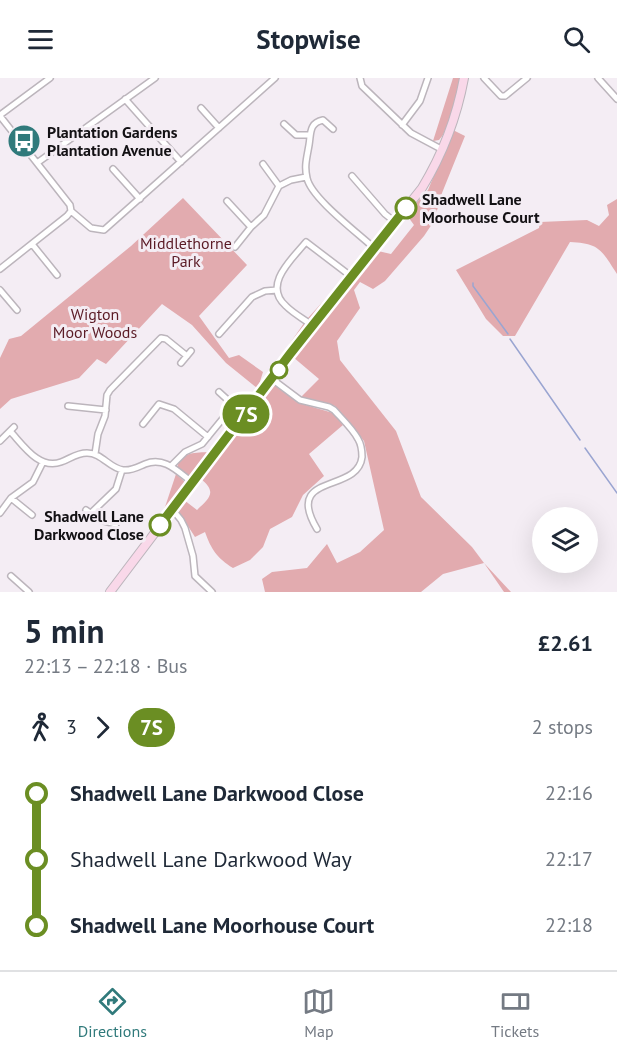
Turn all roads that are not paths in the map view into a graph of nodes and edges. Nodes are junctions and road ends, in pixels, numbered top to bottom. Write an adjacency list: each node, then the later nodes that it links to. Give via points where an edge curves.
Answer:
1 (50, 78): 14 (street)
2 (154, 78): 10 (street)
3 (275, 78): 18 (street)
4 (360, 78): 17 (street, via 363,86)
5 (428, 78): 17 (street, via 420,101)
6 (464, 78): 21 (street, via 459,107)
7 (484, 78): 8 (street, via 501,96)
8 (527, 78)
9 (599, 78): 11 (street)
10 (125, 99): 22 (street); 23 (street)
11 (617, 99)
12 (201, 108): 18 (street)
13 (322, 113): 15 (street)
14 (0, 115): 23 (street)
15 (323, 120): 19 (street); 20 (street, via 313,126)
16 (284, 124): 20 (street, via 296,135)
17 (402, 125): 21 (street)
18 (219, 128): 22 (street)
19 (333, 129)
20 (309, 135): 27 (street)
21 (441, 149): 32 (street, via 422,188)
22 (181, 162): 29 (street)
23 (37, 163): 31 (street)
24 (263, 164): 28 (street)
25 (113, 169): 29 (street)
26 (352, 176): 32 (street)
27 (306, 177): 28 (street); 36 (street, via 323,202)
28 (279, 186): 33 (street, via 264,215)
29 (140, 199): 31 (street, via 104,230 91,228)
30 (227, 201): 33 (street)
31 (71, 211): 34 (street)
32 (395, 222): 36 (street)
33 (251, 227): 35 (street)
34 (32, 244): 37 (street); 38 (street)
35 (235, 247)
36 (374, 248): 39 (street)
37 (0, 269)
38 (57, 276)
39 (352, 277): 41 (street, via 306,242 282,271); 43 (street)
40 (0, 290): 42 (street)
41 (277, 290): 43 (street, via 285,306); 44 (street, via 252,297)
42 (17, 310)
43 (313, 326): 46 (street)
44 (219, 334)
45 (181, 363): 49 (street, via 189,354 161,338 110,390)
46 (272, 379): 57 (street); 63 (street, via 300,400 334,410 360,441 362,457 356,471 318,488 309,499 309,516)
47 (219, 392): 51 (street, via 230,408)
48 (68, 406): 49 (street)
49 (106, 410): 53 (street)
50 (143, 424): 51 (street, via 159,404 174,409)
51 (208, 437): 55 (street)
52 (0, 441): 54 (street, via 12,429)
53 (95, 454): 54 (street, via 78,454 59,463); 56 (street)
54 (43, 462): 58 (street, via 33,482)
55 (171, 466): 56 (street, via 155,461); 57 (street)
56 (122, 470): 62 (street, via 116,489 88,511 100,520)
57 (193, 483): 59 (street)
58 (11, 498): 60 (street); 61 (street)
59 (172, 509): 66 (street); 67 (street, via 185,528 195,576)
60 (0, 513)
61 (33, 516)
62 (116, 524)
63 (317, 529)
64 (11, 576): 65 (street)
65 (29, 592)
66 (110, 592)
67 (212, 592)

